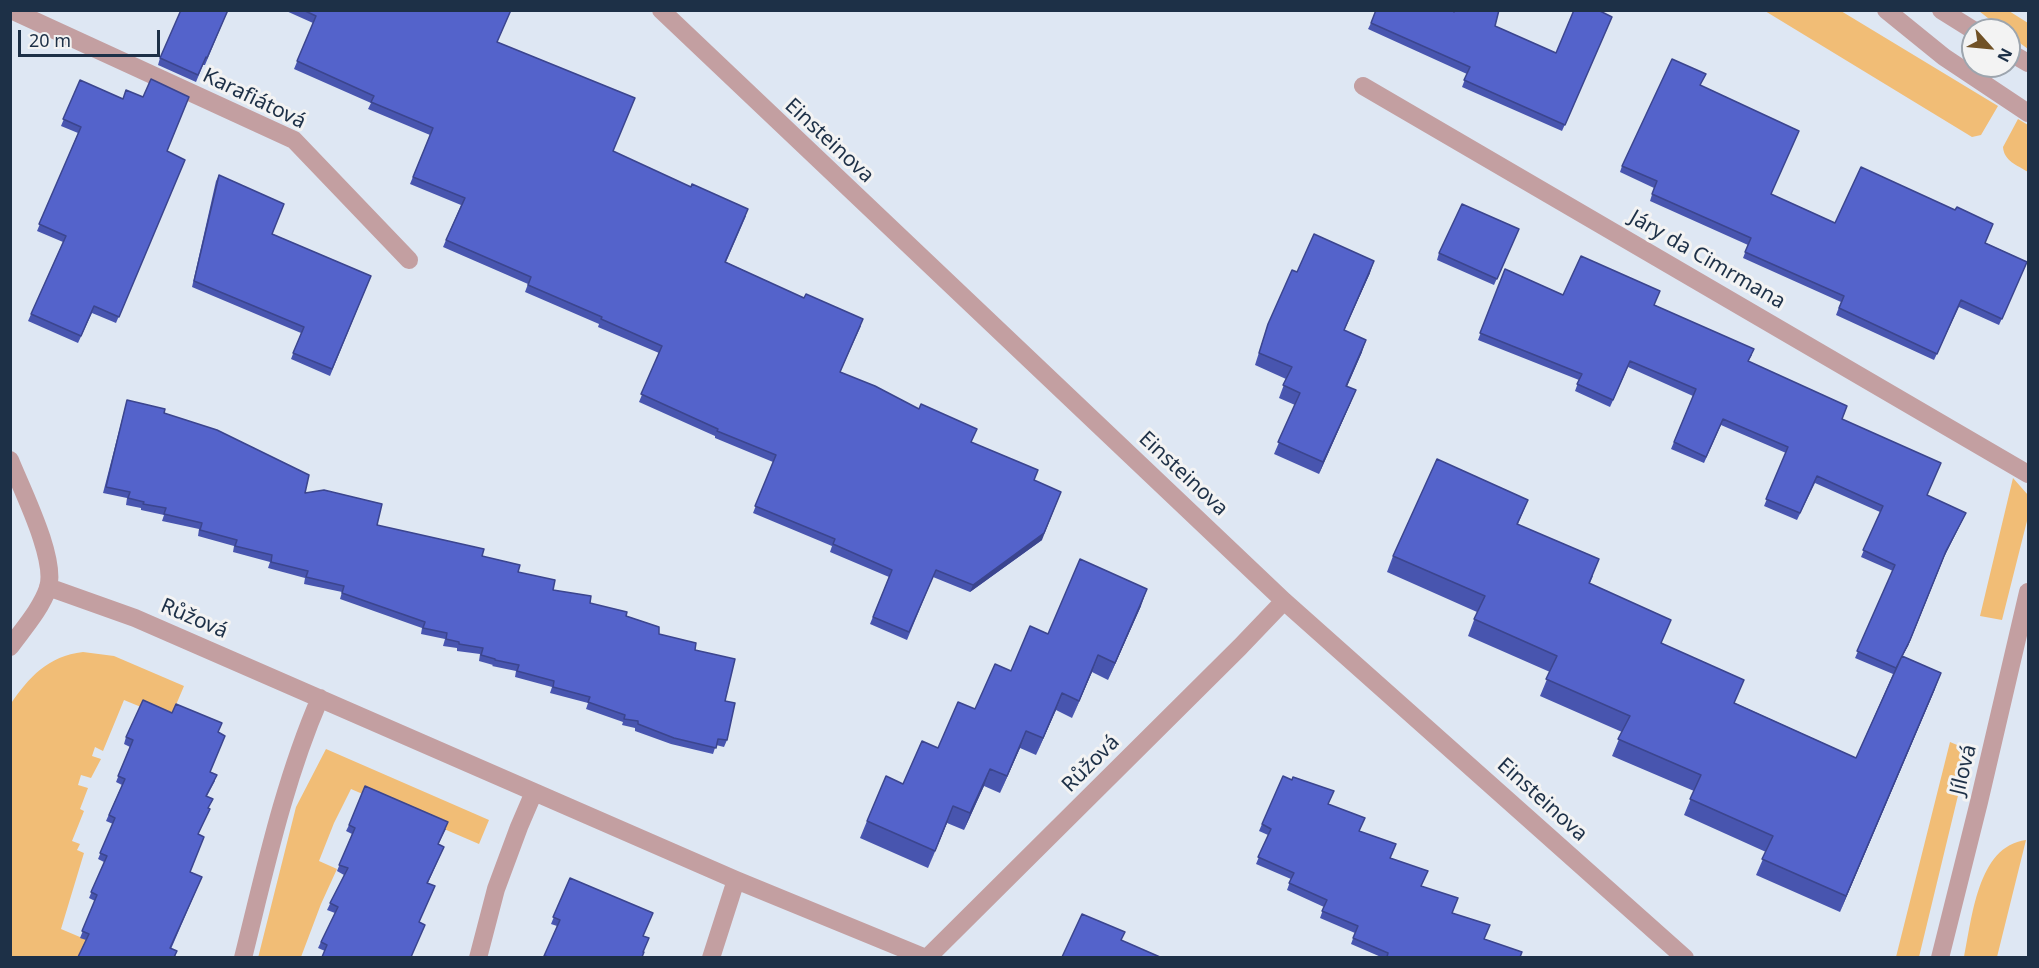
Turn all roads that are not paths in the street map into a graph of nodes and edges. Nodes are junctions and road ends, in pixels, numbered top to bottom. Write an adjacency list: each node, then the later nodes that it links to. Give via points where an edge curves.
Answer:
1 (11, 10): 8 (street, Karafiátová, via 294,140)
2 (661, 10): 13 (street, Einsteinova)
3 (1886, 10): 7 (street, via 1944,57)
4 (1941, 10): 5 (street)
5 (1961, 22)
6 (1362, 86): 10 (street, Járy da Cimrmana)
7 (2028, 113)
8 (409, 260)
9 (10, 460): 11 (street, via 43,541 50,569)
10 (2028, 474)
11 (48, 587): 14 (street); 15 (street, Růžová, via 135,618)
12 (2028, 592): 23 (street, Jílová)
13 (1284, 601): 21 (street, Růžová); 22 (street, Einsteinova)
14 (10, 647)
15 (320, 698): 16 (street, Růžová); 18 (street, via 289,781)
16 (534, 792): 17 (street, Růžová); 19 (street, via 496,889)
17 (736, 880): 20 (street); 21 (street, Růžová)
18 (243, 957)
19 (478, 957)
20 (711, 957)
21 (927, 957)
22 (1685, 957)
23 (1940, 957)

